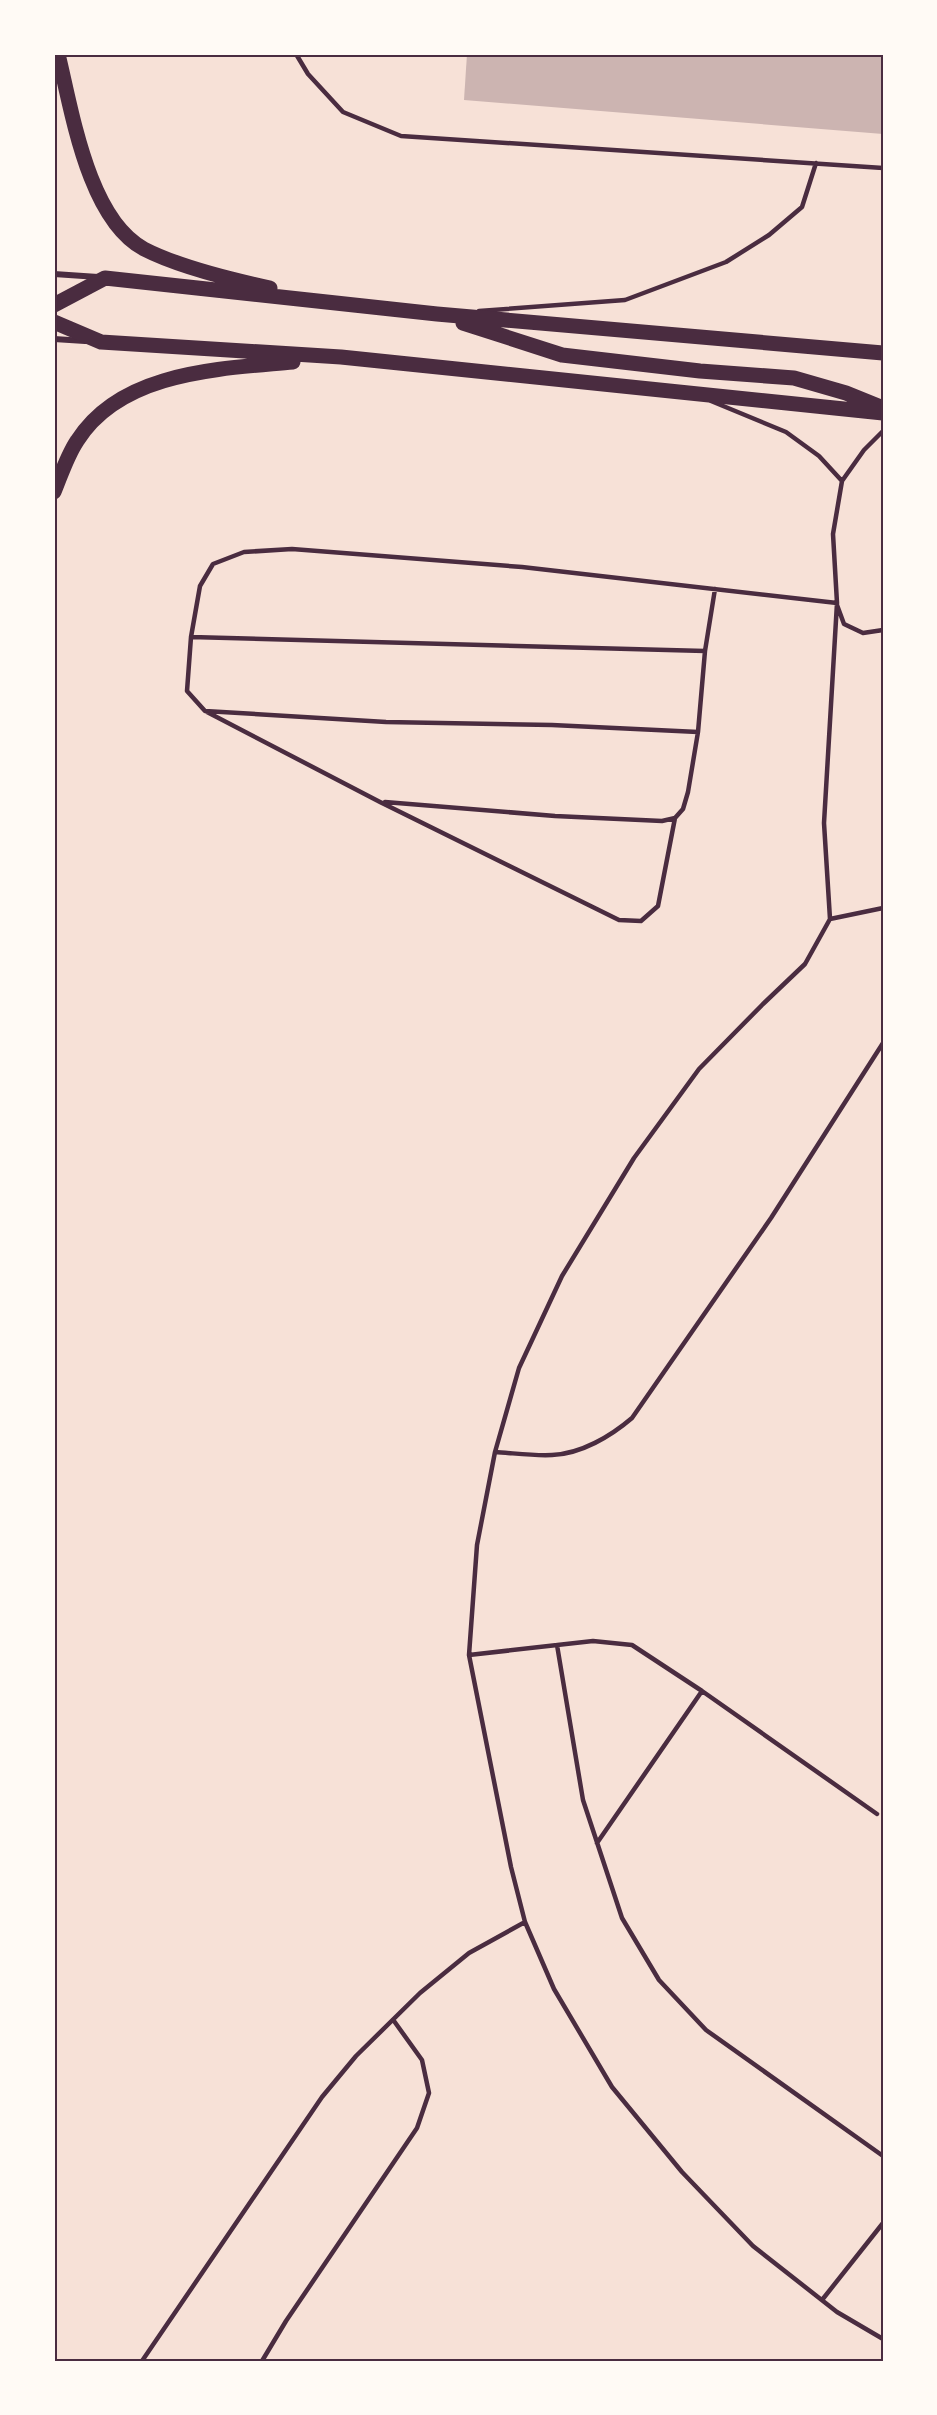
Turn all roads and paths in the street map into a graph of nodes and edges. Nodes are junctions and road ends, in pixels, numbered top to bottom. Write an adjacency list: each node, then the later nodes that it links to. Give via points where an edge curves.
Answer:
1 (58, 54): 8 (main road, via 94,187 118,227 143,248 178,262 236,280)
2 (296, 54): 3 (lane, via 308,74 343,112 401,136)
3 (816, 163): 4 (lane); 9 (lane, via 802,207 769,235 726,262 625,300)
4 (883, 168)
5 (54, 274): 6 (street)
6 (105, 278): 7 (main road); 8 (main road)
7 (54, 305)
8 (350, 305): 9 (main road)
9 (437, 314): 13 (main road); 16 (main road, via 562,355 794,378)
10 (54, 322): 12 (main road)
11 (54, 339): 12 (street)
12 (101, 342): 14 (main road)
13 (883, 353)
14 (341, 357): 15 (main road); 20 (main road, via 180,376 144,387 99,416 77,441)
15 (687, 391): 17 (main road); 19 (lane, via 786,432 819,456)
16 (883, 408)
17 (883, 413)
18 (883, 431): 19 (lane)
19 (842, 481): 22 (lane, via 834,534)
20 (54, 492)
21 (715, 589): 22 (lane); 24 (lane, via 522,567 292,549 244,552 213,564 200,586); 25 (lane)
22 (837, 603): 23 (lane, via 844,624 862,633); 31 (lane, via 824,823)
23 (883, 630)
24 (191, 637): 25 (lane); 26 (lane, via 188,691)
25 (705, 651): 27 (lane)
26 (205, 711): 27 (lane, via 386,722); 28 (lane)
27 (698, 732): 29 (lane, via 683,809)
28 (380, 802): 29 (lane, via 555,816 662,821); 29 (lane, via 619,920 641,921 658,906)
29 (675, 818)
30 (883, 908): 31 (lane)
31 (830, 920): 33 (lane, via 805,964 699,1070 634,1158 562,1276 519,1368)
32 (883, 1043): 33 (lane, via 771,1218 632,1418 614,1433 570,1451 553,1455)
33 (495, 1452): 35 (lane, via 477,1545)
34 (557, 1646): 35 (lane); 36 (lane, via 593,1641 632,1645); 38 (lane, via 583,1800)
35 (469, 1655): 39 (lane)
36 (702, 1691): 37 (lane); 38 (lane)
37 (877, 1814)
38 (597, 1843): 41 (lane, via 622,1918 659,1980 706,2030)
39 (525, 1922): 40 (lane, via 469,1953 420,1993); 43 (lane, via 554,1989 612,2088 682,2172 753,2246)
40 (394, 2021): 45 (lane, via 356,2056 322,2097); 46 (lane, via 422,2060 429,2093 417,2128)
41 (883, 2156)
42 (883, 2223): 43 (lane)
43 (822, 2300): 44 (lane)
44 (883, 2338)
45 (142, 2361)
46 (262, 2361)

